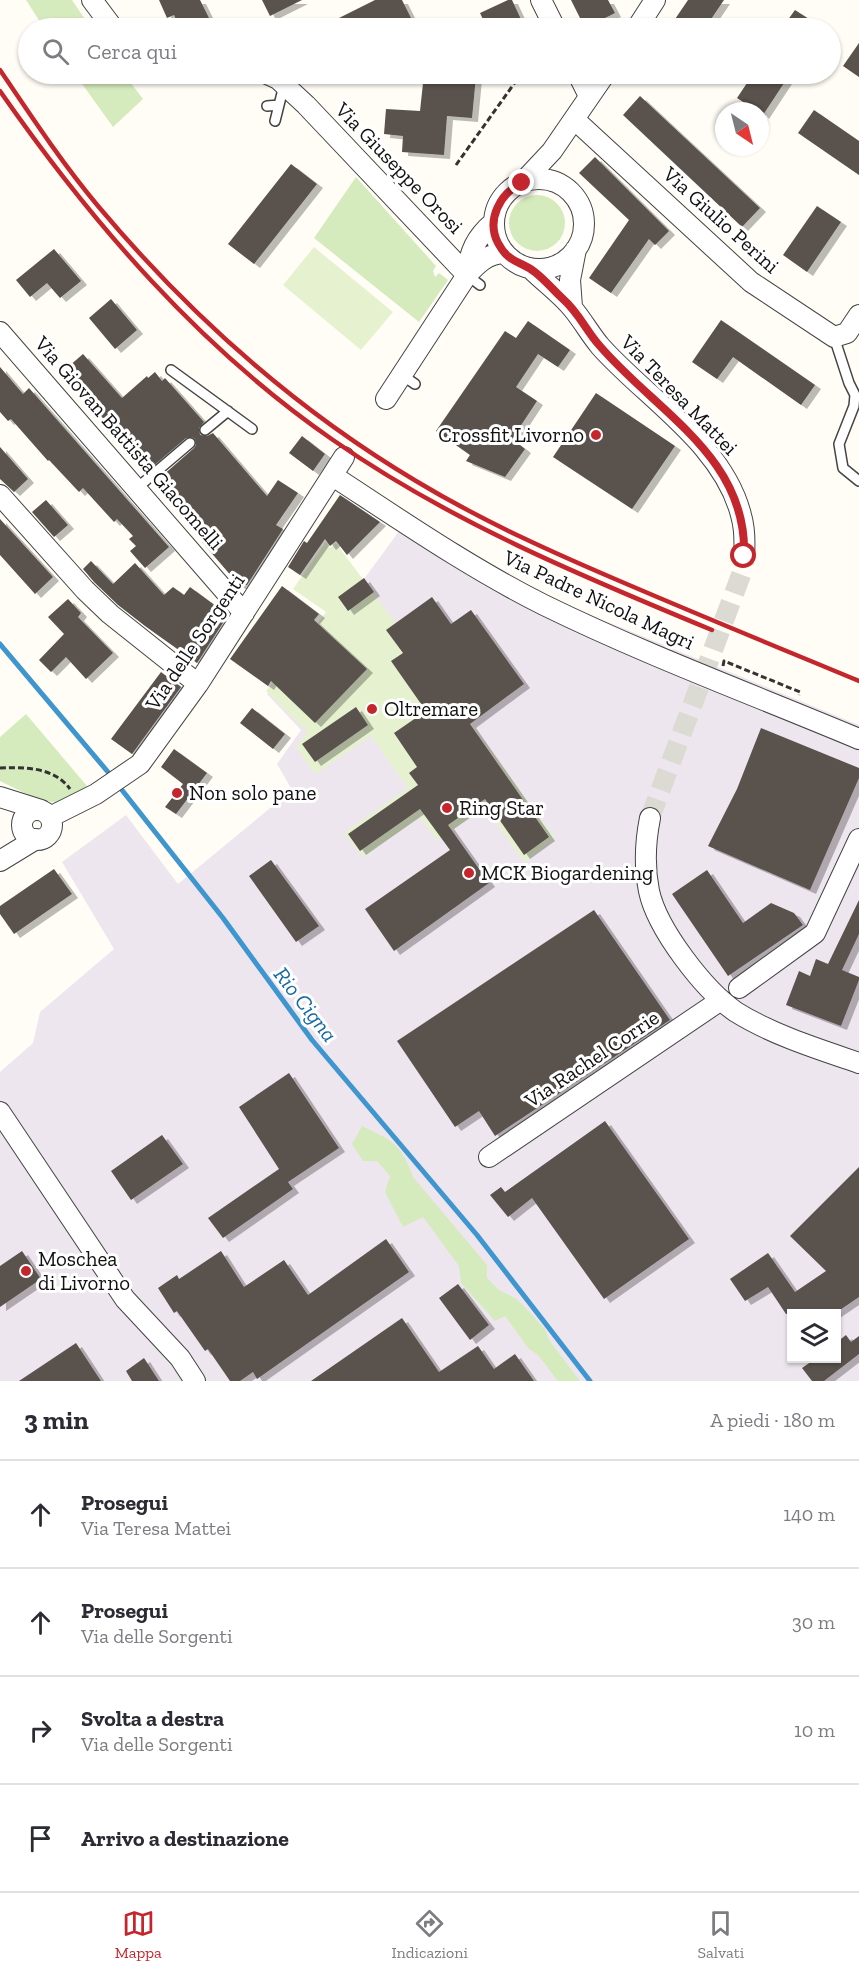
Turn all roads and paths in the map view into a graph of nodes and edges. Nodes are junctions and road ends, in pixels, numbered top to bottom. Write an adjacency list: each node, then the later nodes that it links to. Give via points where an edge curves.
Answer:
1 (92, 0): 4 (street)
2 (541, 0): 5 (street)
3 (655, 0): 6 (street)
4 (106, 18)
5 (550, 18)
6 (643, 18)
7 (514, 84): 17 (path)
8 (583, 84): 11 (street)
9 (598, 84): 11 (street)
10 (284, 85): 12 (lane); 24 (street, Via Giuseppe Orosi)
11 (589, 96): 14 (street)
12 (279, 105): 13 (lane); 15 (lane)
13 (267, 106)
14 (574, 119): 16 (street); 28 (street, Via Giulio Perini, via 751,282)
15 (275, 121)
16 (552, 151): 18 (street); 19 (street)
17 (456, 165)
18 (522, 183): 19 (street, via 540,180); 20 (street, via 501,198)
19 (563, 186): 21 (street, via 578,201 583,218)
20 (494, 222): 22 (street, via 496,239); 24 (street, via 483,231 469,257)
21 (576, 249): 23 (street, via 560,264); 25 (street, via 570,280)
22 (504, 253): 23 (street); 24 (street, via 479,262)
23 (530, 268): 25 (street, Via Teresa Mattei)
24 (473, 280): 30 (street, via 409,380)
25 (572, 307): 40 (street, Via Teresa Mattei, via 600,345 684,428 720,471 741,513)
26 (859, 315): 28 (street)
27 (0, 332): 38 (street, Via Giovan Battista Giacomelli, via 26,352)
28 (840, 335): 37 (lane, via 855,406 838,444 843,468)
29 (171, 370): 31 (lane)
30 (386, 399)
31 (228, 411): 32 (lane); 33 (lane)
32 (252, 429)
33 (206, 430)
34 (190, 443): 38 (lane)
35 (344, 457): 36 (street, Via delle Sorgenti)
36 (333, 476): 41 (street, Via delle Sorgenti); 45 (street, Via Padre Nicola Magri, via 466,561 542,604)
37 (859, 481)
38 (137, 488): 41 (street, Via Giovan Battista Giacomelli)
39 (0, 495): 43 (street, via 110,614)
40 (744, 556)
41 (244, 613): 43 (street, Via delle Sorgenti)
42 (724, 661): 44 (path)
43 (198, 684): 47 (street, Via delle Sorgenti, via 146,756 132,770)
44 (800, 692)
45 (859, 739)
46 (0, 768): 47 (path, via 30,767 48,773)
47 (88, 798): 49 (street, Via delle Sorgenti)
48 (5, 799): 49 (street); 51 (street)
49 (46, 814): 51 (street, Via delle Sorgenti, via 28,813)
50 (650, 818): 55 (street, via 646,866 652,902 688,963)
51 (28, 832): 53 (street)
52 (859, 839): 54 (street, via 815,933)
53 (6, 856)
54 (739, 988)
55 (721, 1000): 56 (street, via 758,1024); 58 (street, Via Rachel Corrie)
56 (859, 1063)
57 (0, 1112): 59 (street, via 125,1299)
58 (489, 1157)
59 (195, 1381)

